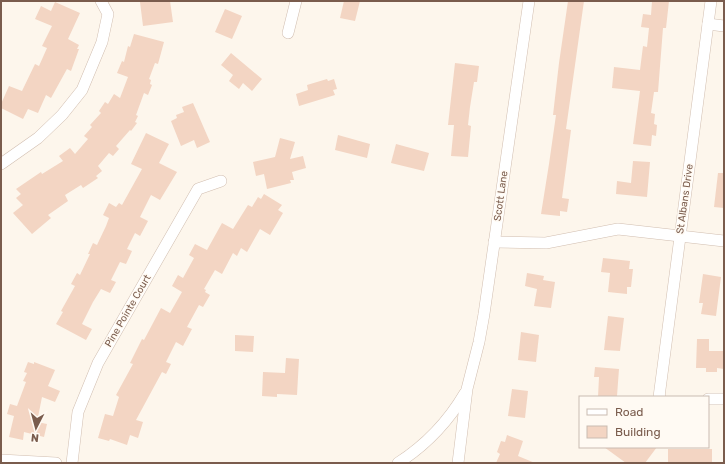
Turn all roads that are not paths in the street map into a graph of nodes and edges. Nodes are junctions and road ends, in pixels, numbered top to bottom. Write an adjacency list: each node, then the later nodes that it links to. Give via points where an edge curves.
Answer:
1 (101, 1): 8 (street, via 108,14 102,42 82,90 62,115 38,138)
2 (296, 1): 7 (street)
3 (529, 1): 12 (street, Scott Lane)
4 (711, 1): 5 (street, St Albans Drive)
5 (708, 24): 6 (street); 10 (street, St Albans Drive)
6 (724, 26)
7 (288, 33)
8 (1, 164)
9 (221, 181): 19 (street, Pine Pointe Court, via 198,189 98,363 78,412)
10 (680, 236): 11 (street); 12 (street, via 618,229 546,243); 14 (street, St Albans Drive)
11 (724, 241)
12 (494, 242): 13 (street, Scott Lane, via 479,342)
13 (467, 390): 20 (street, Scott Lane, via 438,430 417,450); 21 (street, Scott Lane)
14 (660, 396)
15 (709, 399): 16 (street)
16 (724, 399)
17 (1, 460): 18 (street)
18 (56, 463)
19 (72, 463)
20 (398, 463)
21 (458, 463)

